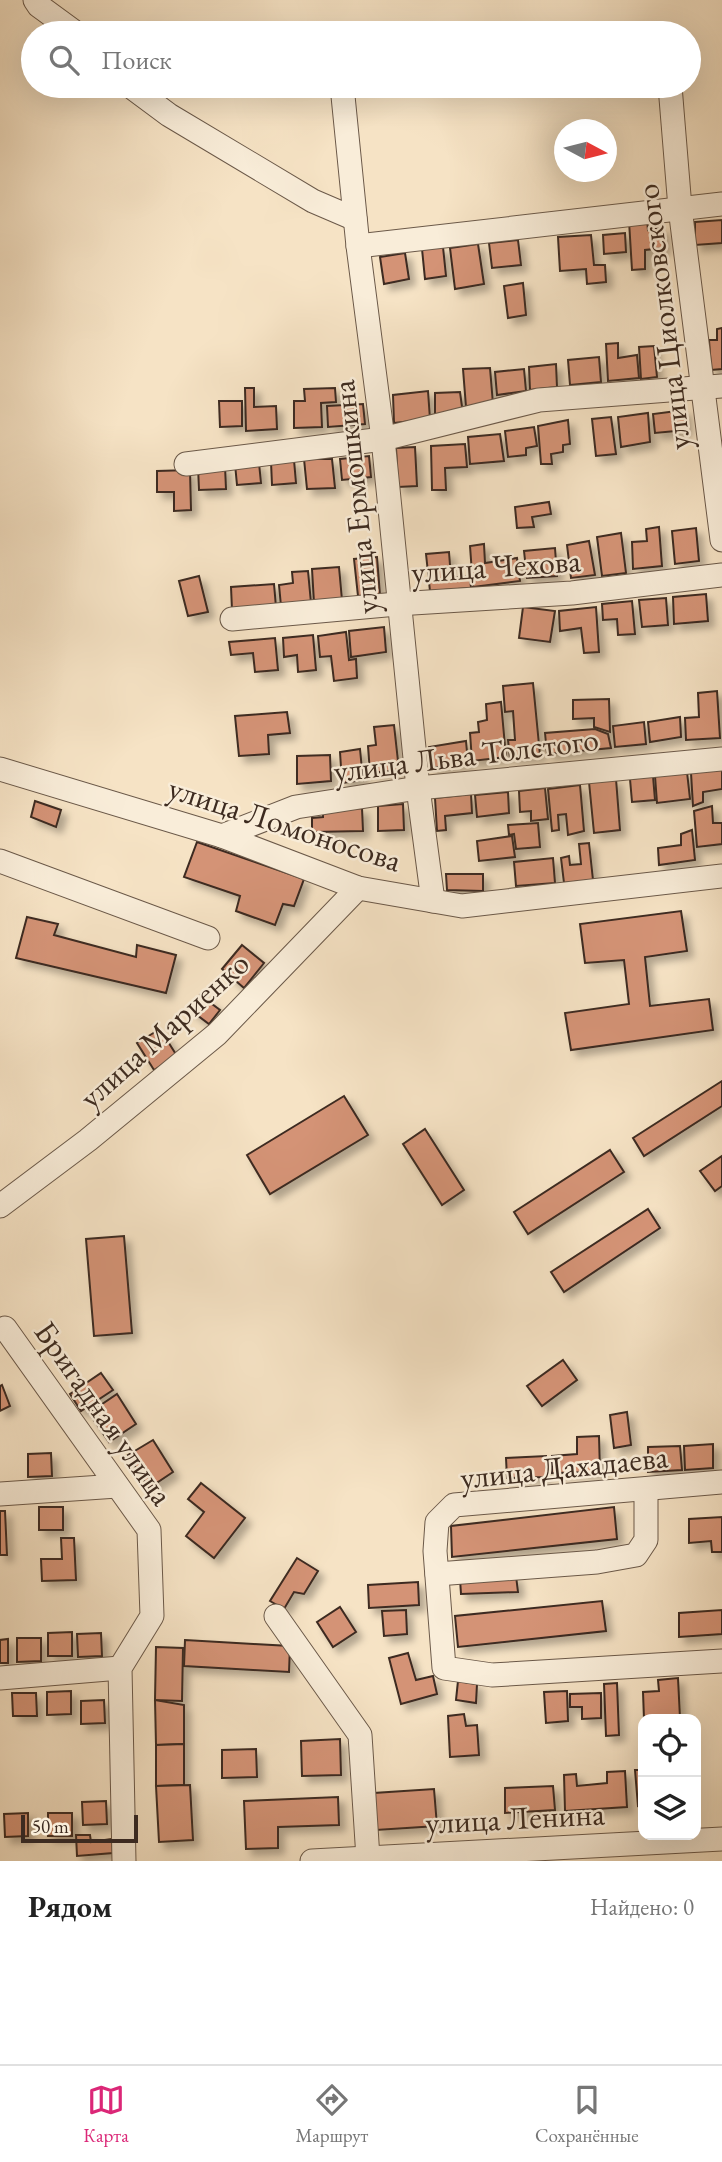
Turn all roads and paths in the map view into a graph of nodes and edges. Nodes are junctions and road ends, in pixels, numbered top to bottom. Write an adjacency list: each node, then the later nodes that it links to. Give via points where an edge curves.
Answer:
1 (34, 0): 2 (street)
2 (60, 21)
3 (146, 98): 8 (street, via 313,201)
4 (343, 98): 8 (street, улица Ермошкина)
5 (671, 98): 7 (street, улица Циолковского)
6 (722, 204): 7 (street)
7 (680, 208): 9 (street); 10 (street, улица Циолковского)
8 (355, 219): 9 (street, улица Ермошкина)
9 (358, 246): 11 (street, улица Ермошкина)
10 (713, 387): 11 (street, via 540,400); 13 (street, улица Циолковского)
11 (383, 439): 12 (street); 15 (street, улица Ермошкина)
12 (186, 464)
13 (722, 540)
14 (722, 575): 15 (street, улица Чехова, via 572,593)
15 (397, 604): 16 (street, улица Чехова); 19 (street, улица Ермошкина)
16 (232, 619)
17 (722, 759): 19 (street, улица Льва Толстого)
18 (0, 769): 20 (street, улица Ломоносова)
19 (418, 788): 20 (street, улица Льва Толстого, via 296,807); 24 (street, улица Ермошкина)
20 (222, 836): 23 (street, улица Ломоносова)
21 (0, 861): 25 (street)
22 (722, 876): 24 (street, улица Ломоносова, via 463,906)
23 (358, 888): 24 (street, улица Ломоносова); 26 (street, улица Мариенко, via 217,1034)
24 (433, 901)
25 (208, 938)
26 (0, 1206)
27 (5, 1328): 29 (street, Бригадная улица)
28 (722, 1482): 30 (street, улица Дахадаева)
29 (117, 1486): 31 (street); 35 (street, Бригадная улица, via 149,1530 152,1616)
30 (646, 1489): 32 (street, улица Дахадаева, via 454,1505 437,1522); 32 (street, via 646,1540 636,1555)
31 (0, 1494)
32 (437, 1574): 34 (street, улица Дахадаева, via 444,1668 492,1675)
33 (276, 1616): 38 (street, via 360,1735)
34 (722, 1661)
35 (120, 1668): 36 (street); 39 (street)
36 (0, 1678)
37 (722, 1839): 38 (street, улица Ленина)
38 (368, 1858): 40 (street, улица Ленина)
39 (124, 1861)
40 (312, 1861)

